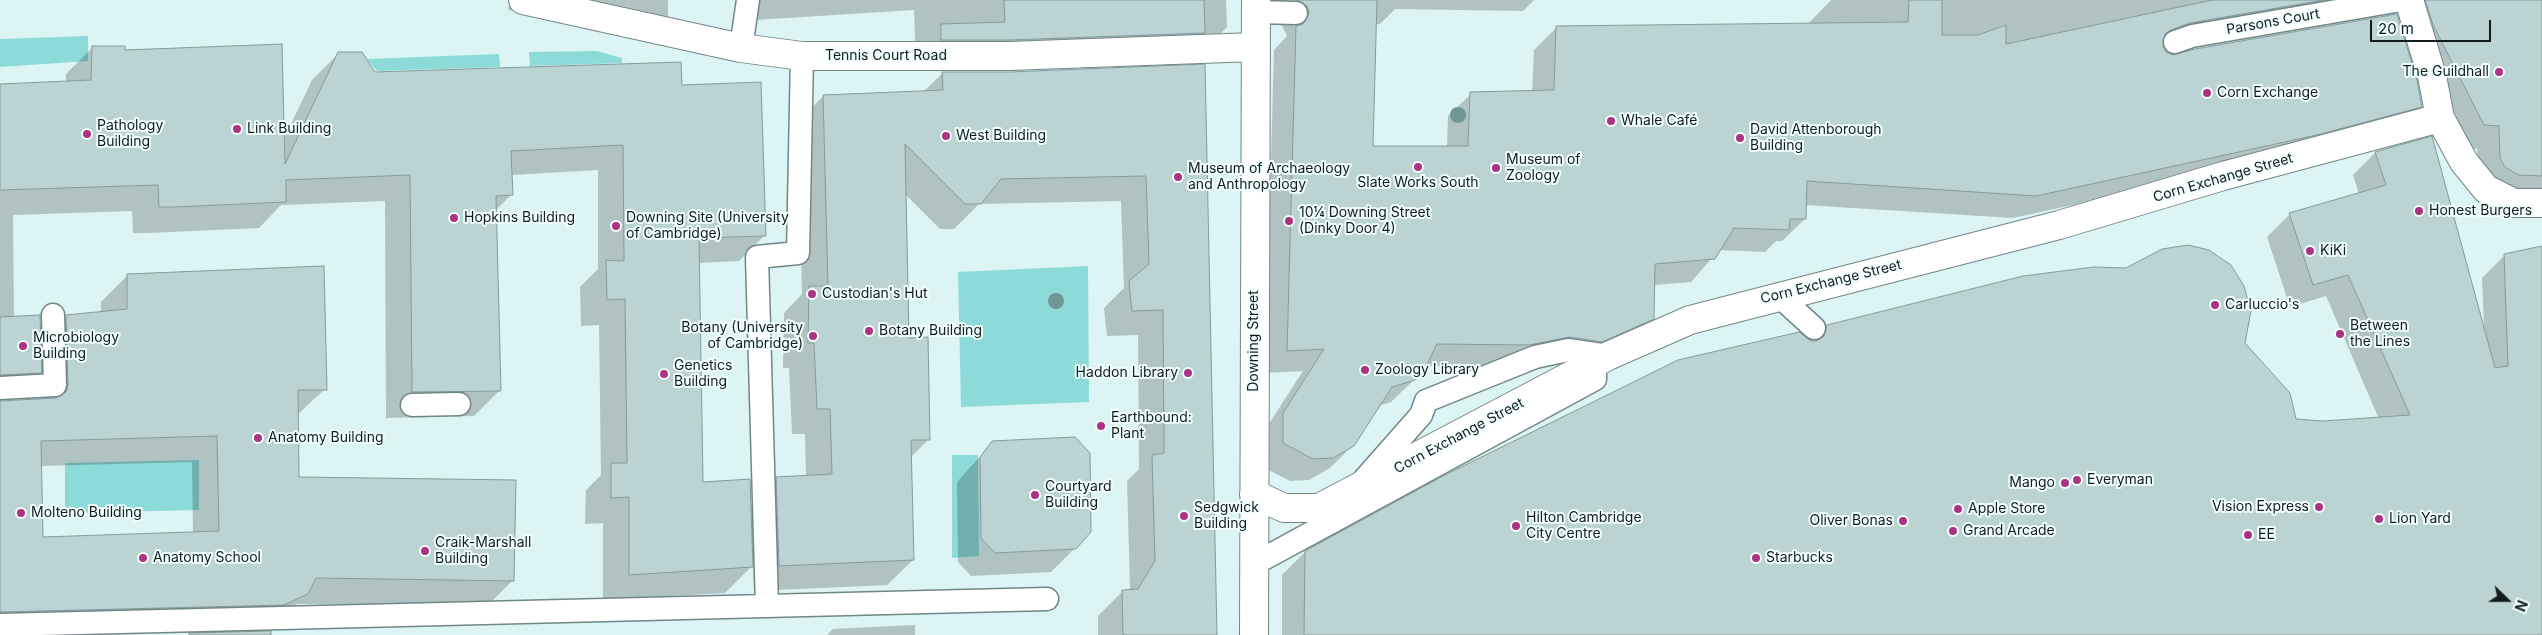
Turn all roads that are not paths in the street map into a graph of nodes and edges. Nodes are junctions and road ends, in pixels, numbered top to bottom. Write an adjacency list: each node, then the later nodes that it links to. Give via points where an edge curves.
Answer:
1 (523, 0): 7 (street, Tennis Court Road)
2 (748, 0): 7 (lane)
3 (2401, 0): 8 (lane, Parsons Court, via 2192,36)
4 (2409, 0): 11 (street, via 2432,76)
5 (1256, 6): 6 (lane); 9 (street, Downing Street)
6 (1296, 13)
7 (743, 40): 10 (street, Tennis Court Road)
8 (2175, 42)
9 (1254, 47): 10 (street, Tennis Court Road, via 1009,56); 21 (street, Downing Street)
10 (802, 56): 24 (lane, via 798,253 757,257)
11 (2440, 118): 12 (street, via 2464,162 2486,188 2514,203); 13 (street, Corn Exchange Street, via 2223,176 2059,225)
12 (2542, 203)
13 (1778, 295): 15 (lane); 16 (street, Corn Exchange Street, via 1690,320)
14 (54, 315): 17 (lane, via 55,385)
15 (1814, 328)
16 (1600, 366): 20 (street, Corn Exchange Street); 20 (lane, via 1568,350 1534,357 1426,401 1421,415); 22 (lane)
17 (0, 388)
18 (458, 404): 19 (lane)
19 (412, 405)
20 (1352, 493): 21 (street, Corn Exchange Street, via 1319,508 1284,508)
21 (1254, 494): 22 (street, Downing Street)
22 (1254, 564): 26 (street, Downing Street)
23 (1047, 599): 24 (lane)
24 (767, 606): 25 (lane)
25 (0, 625)
26 (1254, 635)

